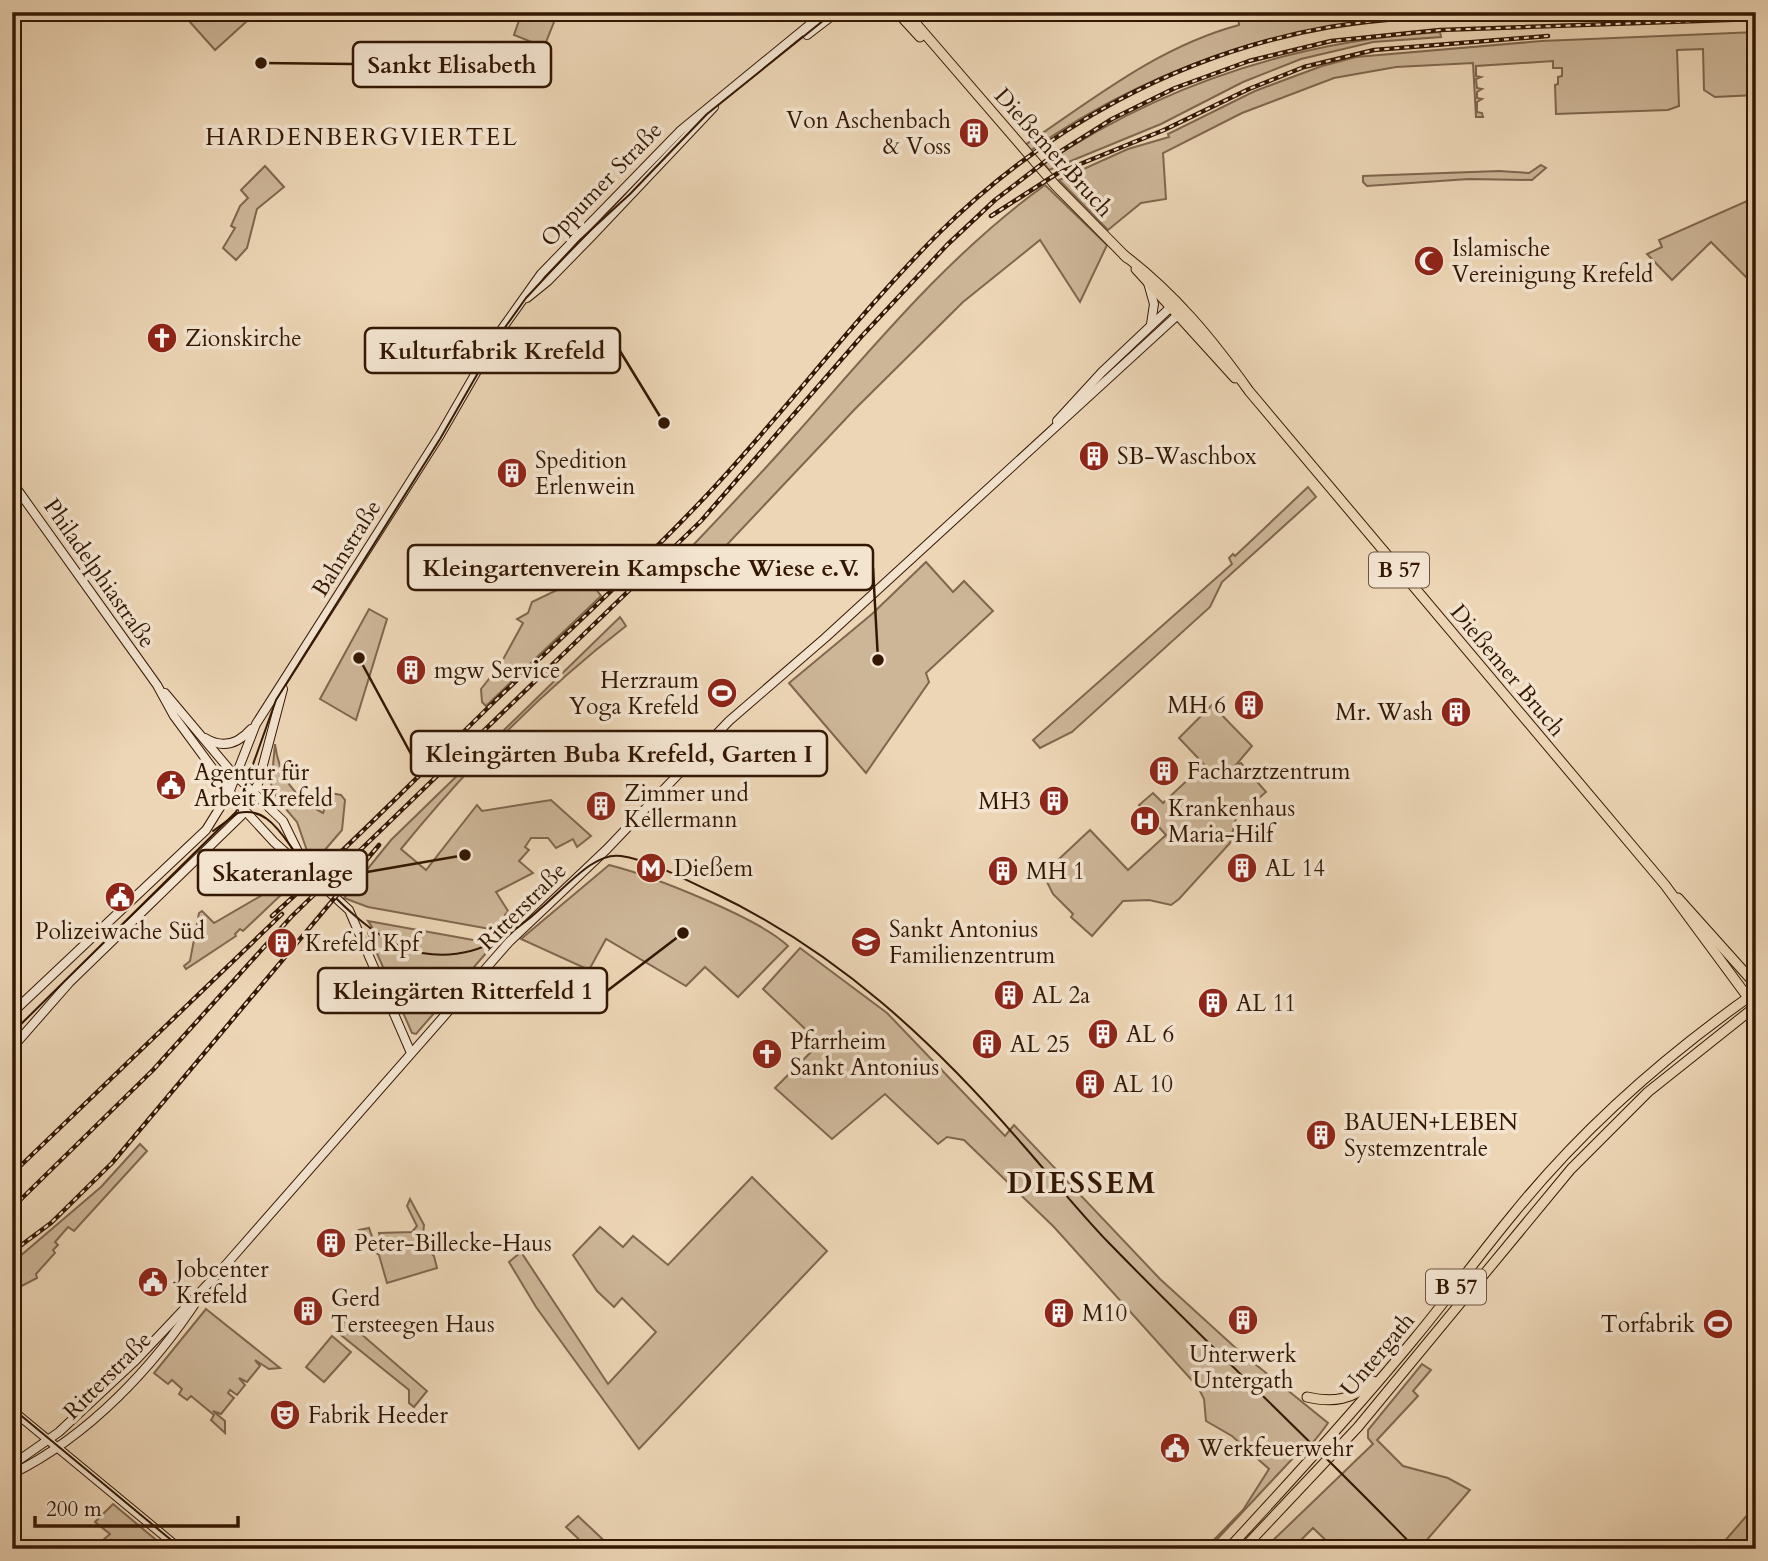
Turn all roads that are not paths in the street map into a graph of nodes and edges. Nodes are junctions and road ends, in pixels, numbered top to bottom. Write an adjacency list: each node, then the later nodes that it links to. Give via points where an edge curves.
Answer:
1 (825, 12): 5 (main road, Oppumer Straße)
2 (837, 12): 5 (main road, Oppumer Straße)
3 (897, 12): 6 (main road, Dießemer Bruch / B 57)
4 (906, 12): 6 (main road, Dießemer Bruch)
5 (786, 47): 11 (main road, Oppumer Straße, via 718,102 548,281 521,302)
6 (957, 73): 7 (main road, Dießemer Bruch / B 57)
7 (1124, 255): 8 (main road, Dießemer Bruch / B 57); 9 (main road, Dießemer Bruch)
8 (1148, 283): 9 (main road, Dießemer Bruch / B 57); 10 (main road, via 1154,304)
9 (1178, 308): 10 (main road); 12 (main road); 23 (main road, Dießemer Bruch / B 57, via 1213,357 1249,391)
10 (1150, 327): 12 (main road)
11 (440, 435): 14 (main road, Bahnstraße)
12 (1043, 436): 31 (main road, Ritterstraße, via 729,721 602,855 510,941)
13 (12, 482): 15 (main road, Philadelphiastraße)
14 (285, 682): 16 (main road, Bahnstraße); 20 (main road, Bahnstraße)
15 (157, 685): 17 (main road, Philadelphiastraße); 19 (main road, Philadelphiastraße)
16 (256, 724): 17 (main road, via 232,744 212,743); 18 (main road, Bahnstraße)
17 (201, 735): 18 (main road, Philadelphiastraße)
18 (236, 776): 19 (main road, Bahnstraße); 20 (main road, Philadelphiastraße)
19 (229, 793): 21 (main road, Philadelphiastraße); 29 (main road, Bahnstraße, via 187,851)
20 (255, 794): 21 (main road, Bahnstraße); 22 (main road, Philadelphiastraße, via 285,825)
21 (245, 811): 22 (main road, Philadelphiastraße); 30 (main road, Bahnstraße, via 64,988)
22 (307, 869): 31 (main road, via 349,910)
23 (1665, 885): 24 (main road, Dießemer Bruch / B 57); 27 (main road, Dießemer Bruch / B 57)
24 (1737, 961): 25 (main road); 26 (main road, Dießemer Bruch / B 57)
25 (1756, 968)
26 (1756, 985)
27 (1752, 994): 28 (main road, Dießemer Bruch / B 57); 32 (main road, Untergath / B 57, via 1627,1092)
28 (1756, 1006): 33 (main road, Untergath / B 57, via 1647,1092)
29 (12, 1013)
30 (12, 1048)
31 (411, 1054): 34 (main road, Ritterstraße)
32 (1574, 1146): 33 (main road); 35 (main road, Untergath / B 57)
33 (1571, 1169): 44 (main road, Untergath / B 57, via 1366,1418)
34 (210, 1282): 38 (main road, Ritterstraße, via 136,1360); 39 (main road, Ritterstraße, via 163,1348)
35 (1416, 1337): 36 (main road, via 1360,1392 1332,1401); 43 (main road, Untergath / B 57)
36 (1307, 1397)
37 (12, 1410): 38 (main road)
38 (49, 1440): 39 (main road); 40 (main road, Ritterstraße)
39 (58, 1448): 41 (main road, Ritterstraße); 42 (main road)
40 (12, 1465)
41 (12, 1474)
42 (180, 1549)
43 (1228, 1549)
44 (1243, 1549)

